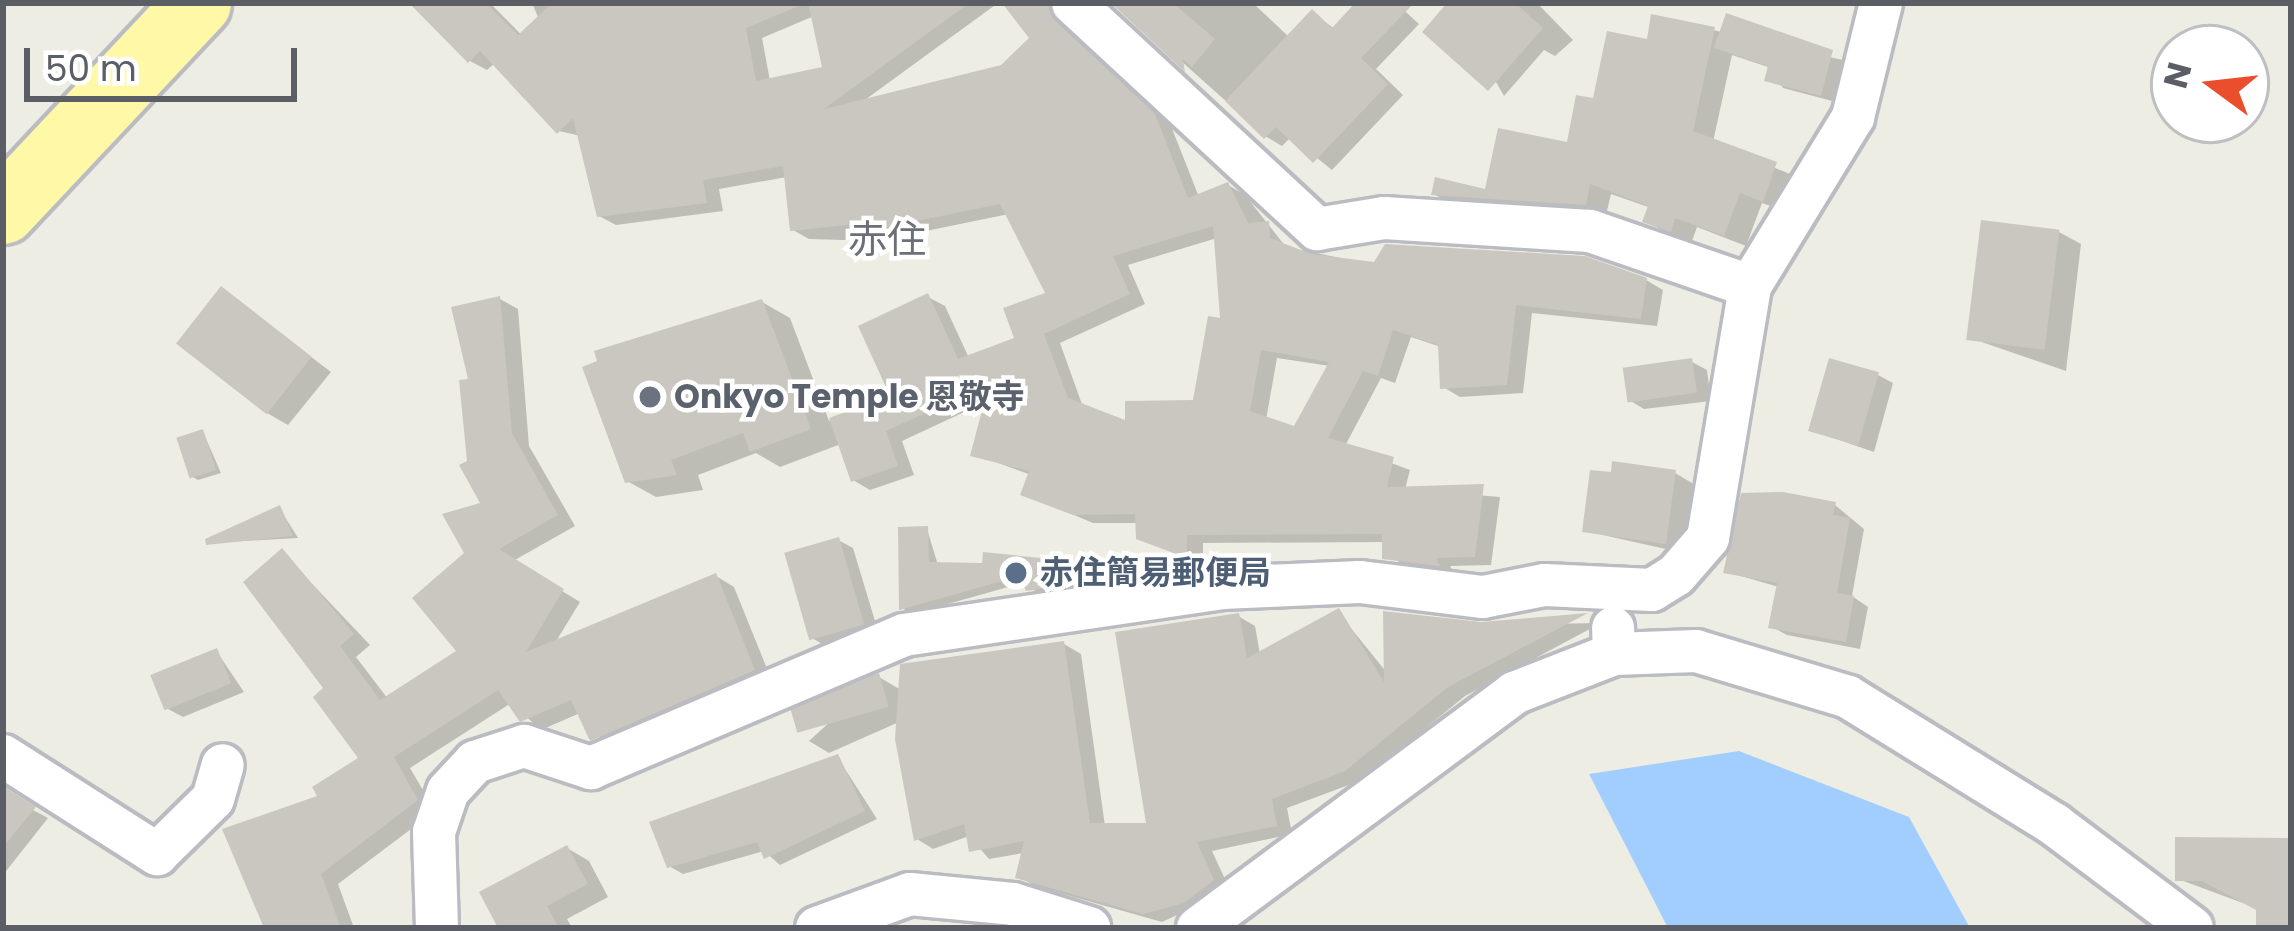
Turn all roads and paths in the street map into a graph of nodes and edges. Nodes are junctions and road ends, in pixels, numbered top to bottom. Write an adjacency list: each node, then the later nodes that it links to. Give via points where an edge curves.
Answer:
1 (198, 3): 4 (main road)
2 (1073, 3): 5 (street, via 1317,229 1384,218 1590,231)
3 (1880, 3): 5 (street, via 1852,117)
4 (3, 211)
5 (1750, 286): 6 (street, via 1708,538 1652,590)
6 (1610, 594): 7 (street); 10 (street, via 1222,588 904,635 591,768 524,746 476,762 448,790 434,832)
7 (1614, 654): 13 (street, via 1514,693); 14 (street, via 1696,651 1848,698 2055,825)
8 (3, 756): 9 (street, via 157,854 213,799)
9 (223, 765)
10 (437, 928)
11 (817, 928): 12 (street, via 910,894 1013,904)
12 (1089, 928)
13 (1198, 928)
14 (2192, 928)

